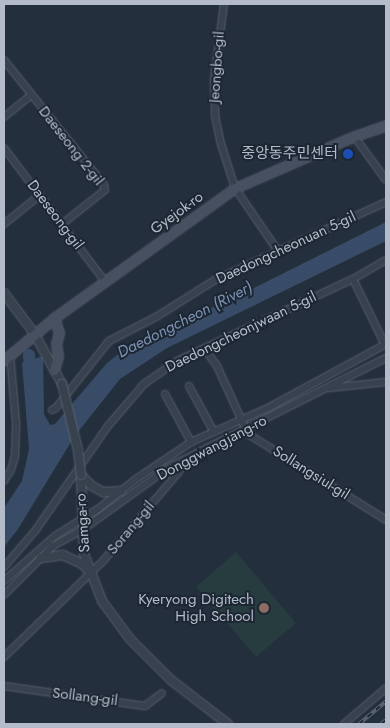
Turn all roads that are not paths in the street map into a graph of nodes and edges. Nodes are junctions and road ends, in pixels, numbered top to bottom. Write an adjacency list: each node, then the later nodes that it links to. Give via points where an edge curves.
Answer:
1 (224, 4): 9 (street, Jeongbo-gil, via 214,68 215,116)
2 (4, 60): 3 (street, Daeseong 2-gil)
3 (32, 95): 4 (street); 13 (street, Daeseong 2-gil, via 105,187)
4 (4, 117)
5 (386, 125): 6 (main road, Gyejok-ro)
6 (354, 136): 8 (street); 9 (main road, Gyejok-ro)
7 (4, 148): 10 (street, Daeseong-gil)
8 (386, 180)
9 (235, 188): 14 (street, Jeongbo-gil); 17 (main road, Gyejok-ro)
10 (40, 195): 12 (street); 13 (street, Daeseong-gil)
11 (386, 202): 14 (street, Daedongcheonuan 5-gil)
12 (4, 224)
13 (62, 224): 17 (street, Daeseong-gil)
14 (278, 250): 30 (street, Daedongcheonuan 5-gil, via 215,280 148,322 109,341)
15 (386, 260): 16 (street, Daedongcheonjwaan 5-gil)
16 (353, 279): 21 (street); 22 (street, Daedongcheonjwaan 5-gil)
17 (106, 283): 19 (main road, Gyejok-ro)
18 (4, 293): 20 (street, Samga-ro)
19 (54, 318): 20 (main road, Gyejok-ro); 25 (main road, via 59,333)
20 (34, 334): 23 (main road, Gyejok-ro); 25 (street, Samga-ro)
21 (385, 344): 31 (street, Donggwangjang-ro)
22 (204, 348): 31 (street, Sollangsiul-gil, via 217,366); 43 (street, Daedongcheonjwaan 5-gil, via 172,364 135,393)
23 (7, 358): 37 (street, via 16,422 15,456)
24 (386, 358): 28 (street, Donggwangjang-ro)
25 (54, 370): 36 (street, Samga-ro, bridge, via 62,384)
26 (386, 382): 28 (street)
27 (189, 386): 33 (street)
28 (326, 389): 32 (street, Donggwangjang-ro)
29 (164, 394): 34 (street)
30 (52, 410)
31 (241, 420): 32 (street, Sollangsiul-gil); 33 (street, Donggwangjang-ro)
32 (245, 429): 35 (street, Donggwangjang-ro); 40 (street, Sollangsiul-gil, via 248,434)
33 (214, 432): 34 (street, Donggwangjang-ro)
34 (191, 442): 38 (street, Donggwangjang-ro)
35 (187, 458): 41 (street, Donggwangjang-ro); 44 (street, Sorang-gil, via 178,473)
36 (81, 475): 38 (street, via 103,492); 39 (street, Samga-ro)
37 (4, 482)
38 (121, 491): 39 (street, Donggwangjang-ro)
39 (81, 520): 41 (street, Samga-ro); 45 (street, Donggwangjang-ro, via 55,536)
40 (386, 520)
41 (82, 530): 42 (street, Donggwangjang-ro, via 53,546); 44 (street, Samga-ro, via 84,554)
42 (41, 558): 44 (street, via 62,555 82,564); 46 (street, Donggwangjang-ro)
43 (4, 567)
44 (90, 572): 47 (street, Sorang-gil); 51 (street, Samga-ro, via 102,602 130,639 171,680)
45 (4, 582)
46 (4, 595)
47 (4, 657)
48 (4, 686): 50 (street, Sollang-gil, via 145,706)
49 (386, 688): 52 (street)
50 (162, 693)
51 (228, 724)
52 (344, 724)

